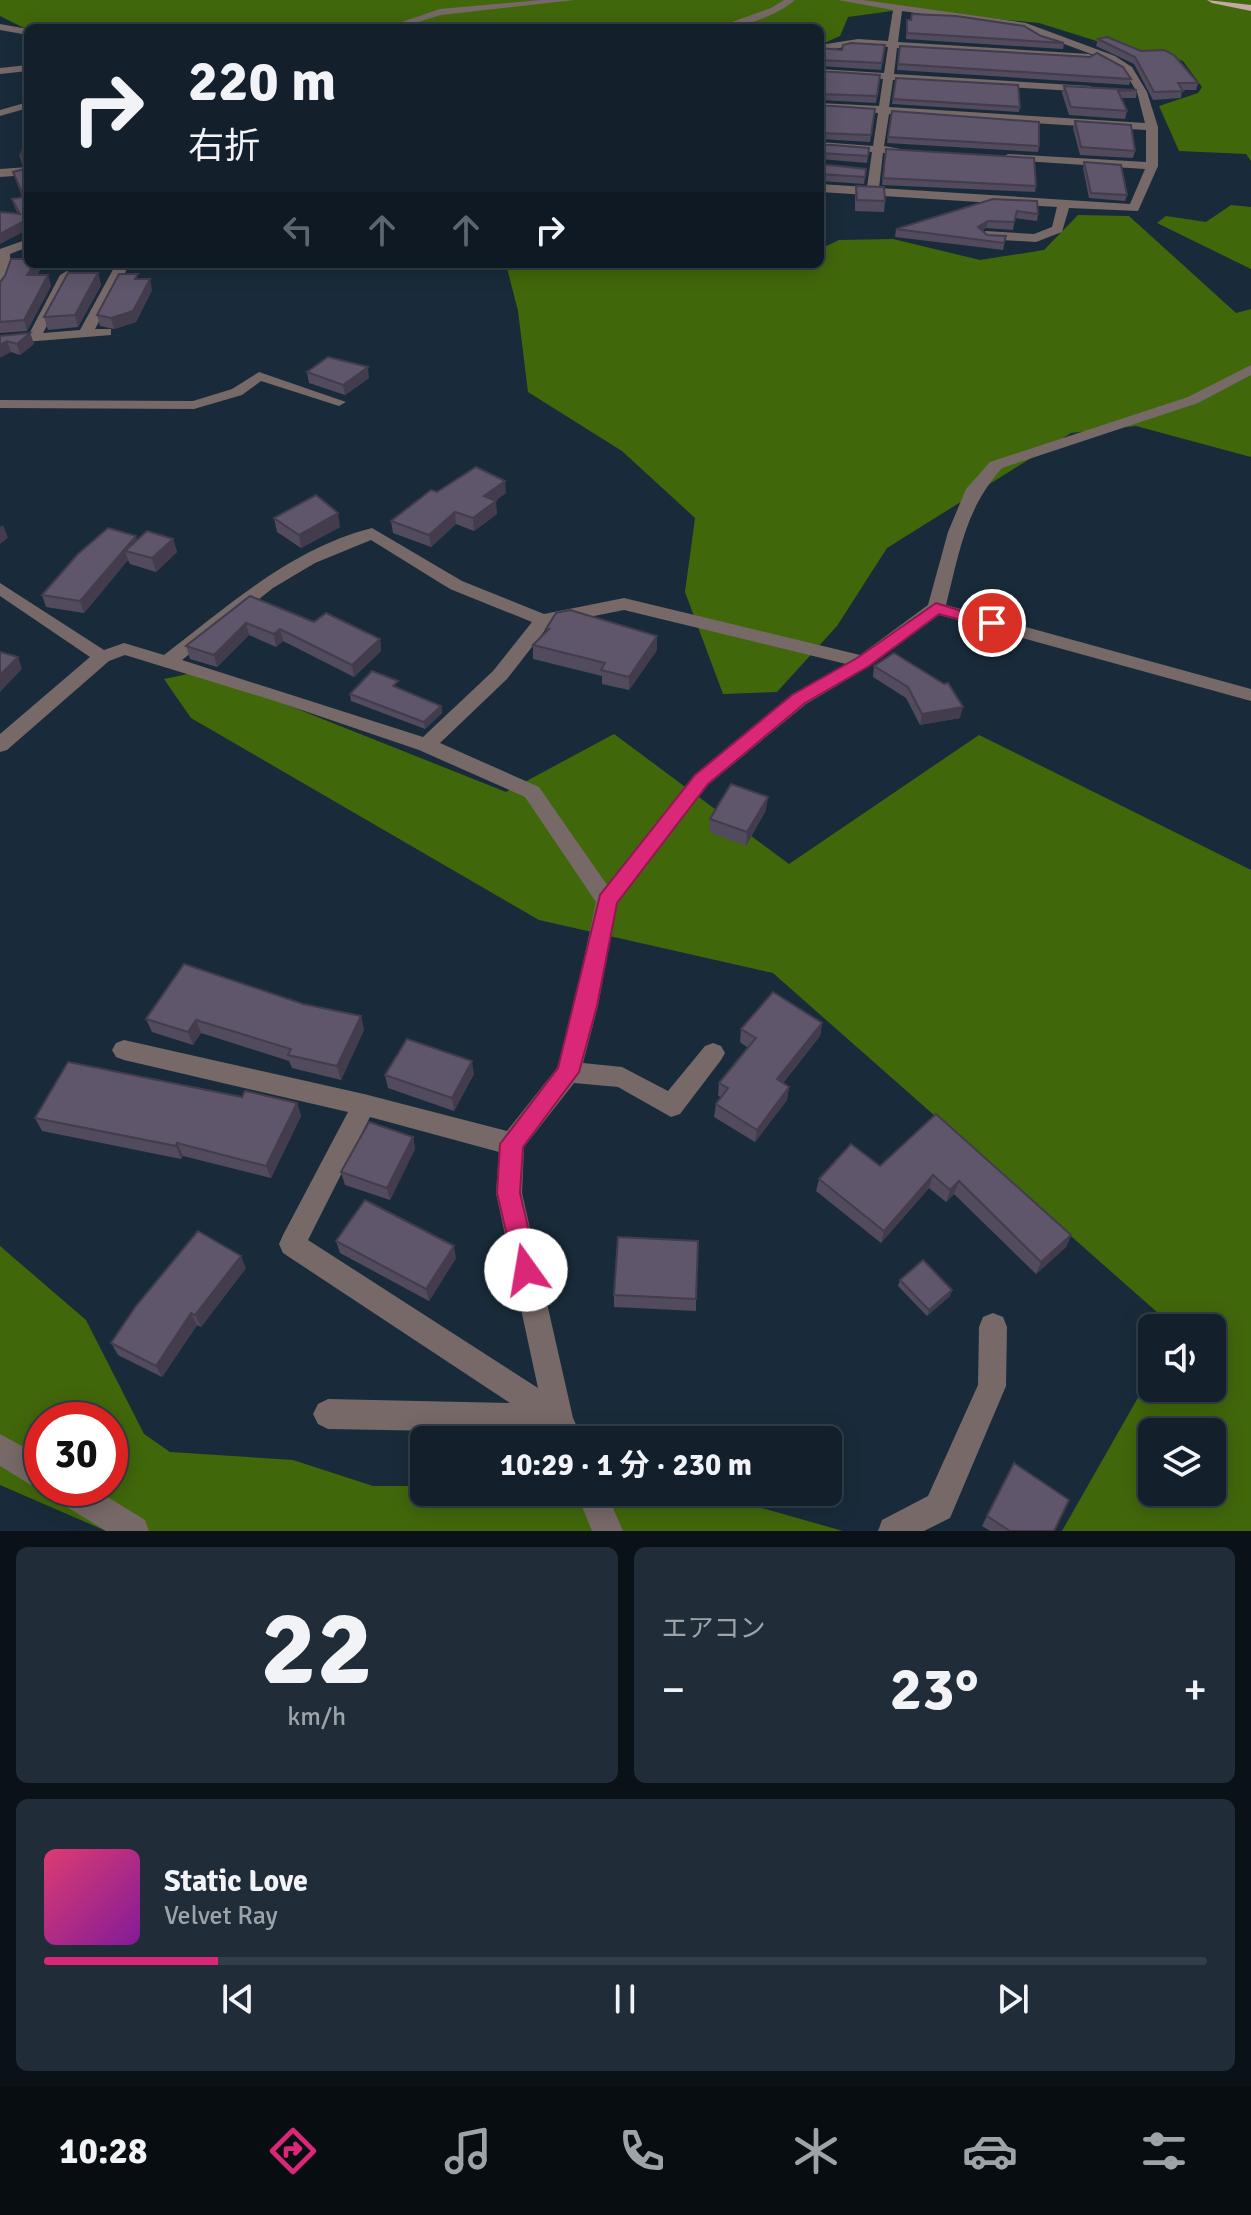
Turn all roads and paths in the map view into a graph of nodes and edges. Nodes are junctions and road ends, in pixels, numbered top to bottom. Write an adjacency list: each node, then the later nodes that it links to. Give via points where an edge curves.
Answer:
1 (570, 0): 7 (street, via 440,12)
2 (790, 0): 8 (street)
3 (843, 0): 5 (street)
4 (1212, 0): 6 (main road)
5 (898, 8): 11 (street); 13 (street, via 1026,26)
6 (1251, 8)
7 (402, 24)
8 (732, 24)
9 (0, 27): 10 (street)
10 (24, 31)
11 (893, 44): 12 (street); 13 (street); 17 (street)
12 (824, 47)
13 (1101, 57): 20 (street, via 1128,69)
14 (24, 68): 15 (street)
15 (0, 71)
16 (824, 72): 17 (street)
17 (891, 77): 18 (street); 23 (street)
18 (1111, 90)
19 (1127, 91): 20 (street)
20 (1142, 92): 25 (street)
21 (24, 106): 24 (street)
22 (824, 106): 23 (street)
23 (886, 111): 25 (street); 27 (street)
24 (0, 113)
25 (1152, 127): 30 (street)
26 (824, 145): 27 (street)
27 (881, 150): 28 (street); 32 (street)
28 (928, 153)
29 (991, 156): 30 (street, via 1055,165)
30 (1152, 166): 37 (street, via 1134,208)
31 (863, 169): 32 (street)
32 (877, 170): 36 (street)
33 (24, 171): 34 (street)
34 (0, 173)
35 (824, 188): 36 (street)
36 (872, 192): 37 (street)
37 (1064, 204): 38 (street, via 1058,229 1036,238)
38 (986, 235)
39 (24, 244): 40 (street)
40 (1, 250): 43 (street)
41 (120, 268): 44 (street)
42 (67, 275): 46 (street)
43 (0, 279)
44 (86, 332): 45 (street); 46 (street)
45 (106, 332)
46 (35, 335): 47 (street)
47 (0, 340)
48 (1251, 369): 52 (street, via 1193,400 996,465 974,489 956,532)
49 (339, 402): 50 (street, via 259,376 237,392 194,405)
50 (0, 404)
51 (0, 588): 54 (street)
52 (936, 608): 56 (street); 57 (street)
53 (543, 620): 55 (street, via 456,585 372,533 309,559 267,584); 56 (street, via 624,604); 59 (street, via 500,675)
54 (102, 657): 55 (street, via 124,649); 58 (street)
55 (167, 662): 59 (street)
56 (863, 662): 60 (street, via 799,699 701,780)
57 (1251, 695)
58 (0, 745)
59 (426, 745): 60 (street, via 532,792)
60 (607, 901): 63 (street)
61 (124, 1050): 64 (street)
62 (713, 1053): 63 (street, via 671,1106 622,1077)
63 (568, 1072): 65 (street)
64 (364, 1105): 65 (street); 69 (street, via 292,1244)
65 (512, 1144): 70 (street, via 509,1193)
66 (993, 1327): 77 (street, via 992,1386 939,1507)
67 (328, 1414): 68 (street)
68 (517, 1426)
69 (560, 1426)
70 (563, 1426)
71 (1, 1451): 72 (street)
72 (24, 1464)
73 (94, 1506): 75 (street)
74 (597, 1506): 76 (street)
75 (134, 1531)
76 (608, 1531)
77 (893, 1531)

